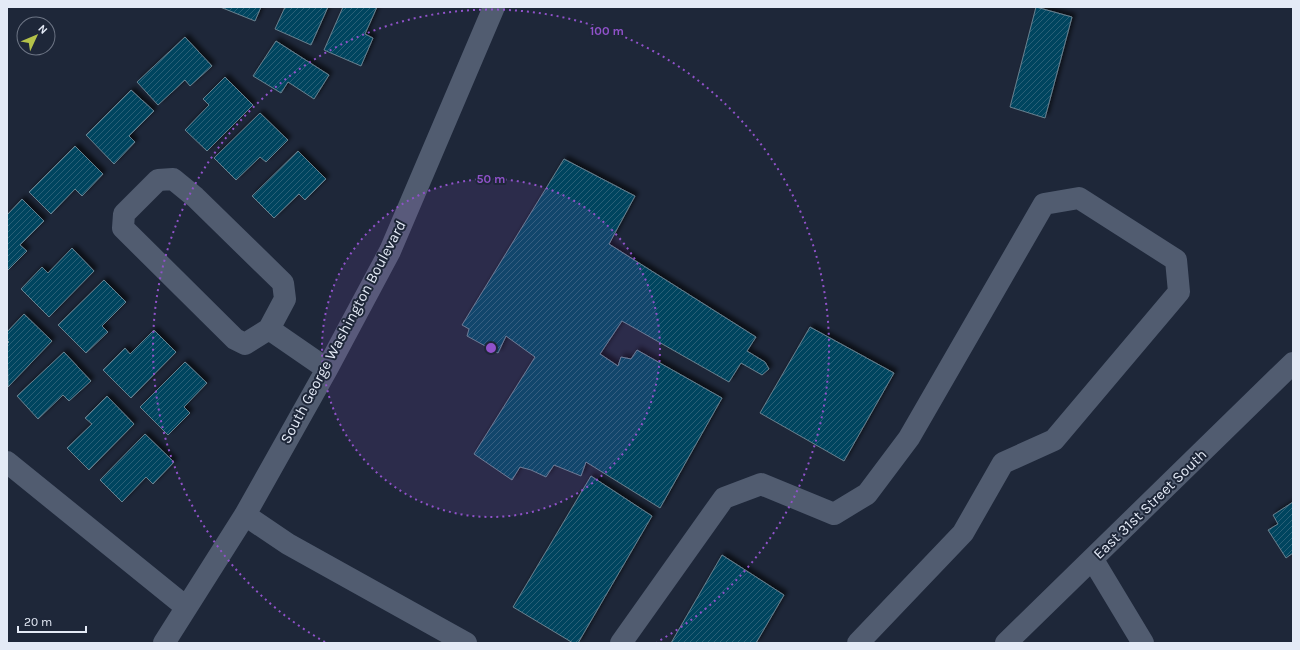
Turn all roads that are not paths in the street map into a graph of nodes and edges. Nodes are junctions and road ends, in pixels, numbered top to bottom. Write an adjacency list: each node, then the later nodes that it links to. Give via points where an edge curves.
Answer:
1 (494, 7): 4 (street, South George Washington Boulevard, via 390,251)
2 (269, 329): 2 (street, via 285,299 283,284 195,197 173,179 158,180 124,214 123,228 236,339 246,344); 4 (street)
3 (1293, 363): 7 (street, East 31st Street South)
4 (327, 369): 6 (street, South George Washington Boulevard)
5 (7, 462): 8 (street)
6 (245, 515): 8 (street, South George Washington Boulevard); 10 (street, via 288,544)
7 (1092, 560): 13 (street, East 31st Street South); 14 (street)
8 (186, 607): 9 (street, South George Washington Boulevard)
9 (164, 643)
10 (466, 643)
11 (620, 643): 12 (street, via 724,498 761,484 834,514 867,494 909,438 1044,204 1079,198 1176,260 1179,292 1054,440 1004,463 963,533)
12 (858, 643)
13 (1006, 643)
14 (1143, 643)

